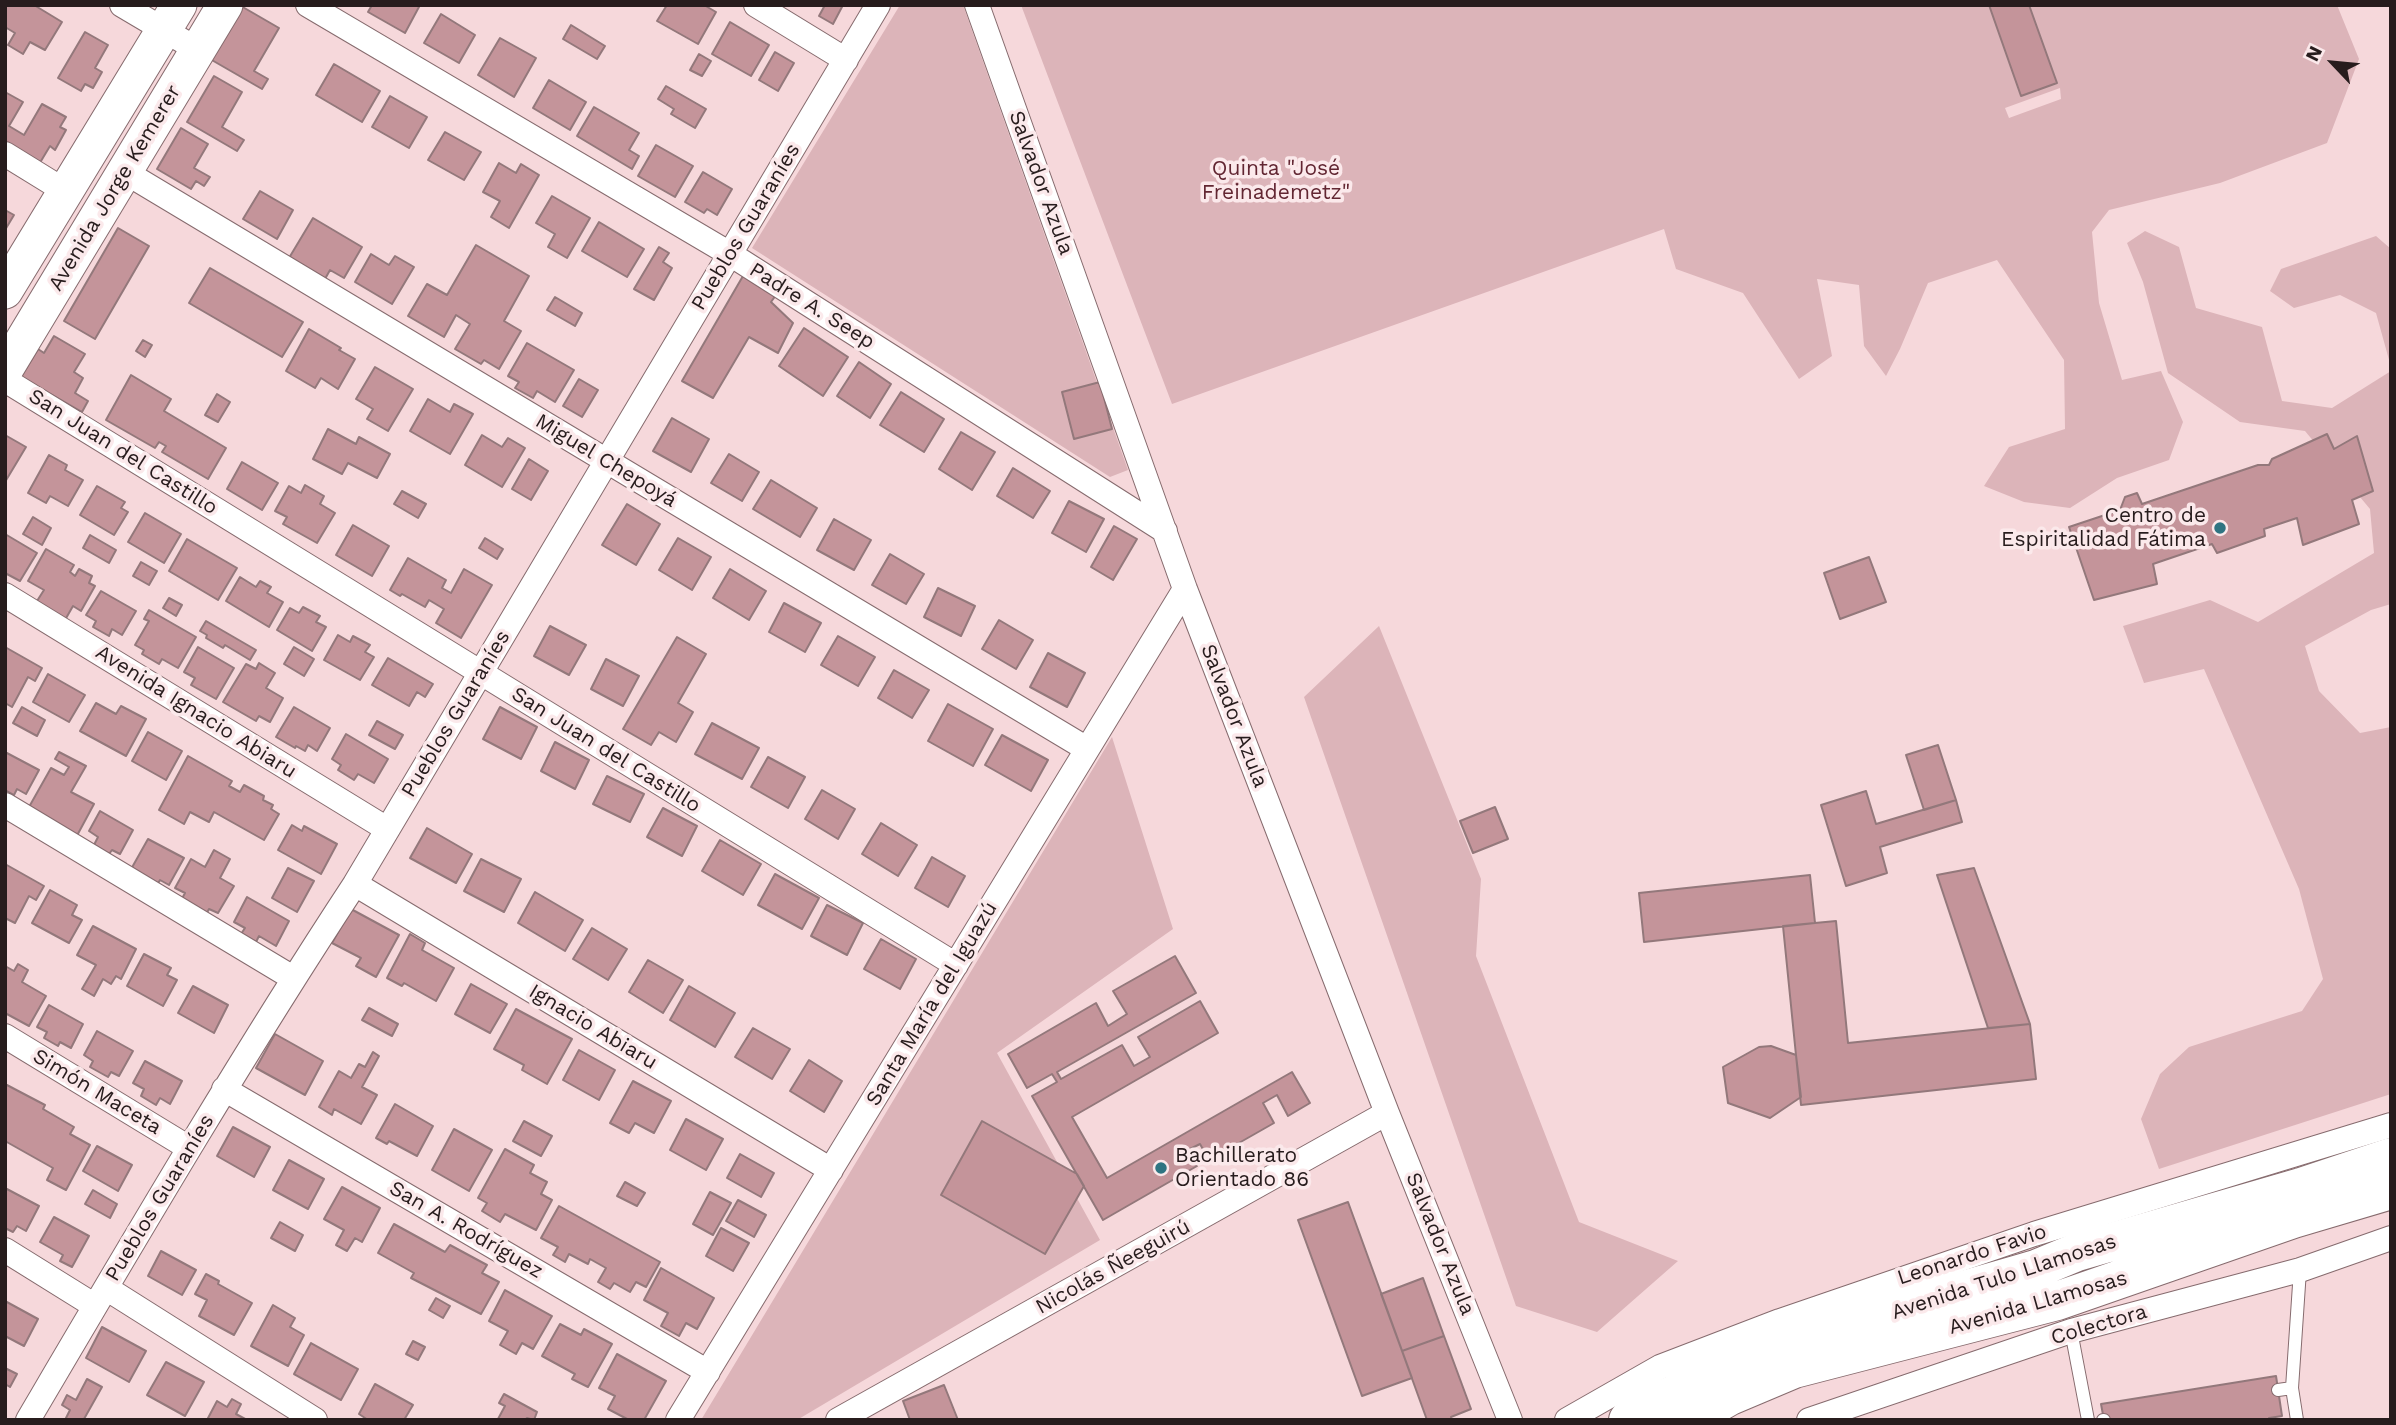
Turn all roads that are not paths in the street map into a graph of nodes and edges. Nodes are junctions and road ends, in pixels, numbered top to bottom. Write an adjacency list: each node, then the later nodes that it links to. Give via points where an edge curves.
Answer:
1 (122, 5): 7 (street)
2 (225, 5): 8 (main road, Avenida Jorge Kemerer)
3 (308, 5): 13 (street, Padre A. Seep)
4 (756, 5): 9 (street)
5 (878, 5): 9 (street, Pueblos Guaraníes)
6 (977, 5): 18 (street, Salvador Azula)
7 (171, 18): 8 (street); 12 (main road, Avenida Jorge Kemerer)
8 (198, 51): 11 (main road, Avenida Jorge Kemerer)
9 (846, 60): 13 (street, Pueblos Guaraníes)
10 (5, 154): 12 (street)
11 (125, 172): 15 (main road, Avenida Jorge Kemerer); 17 (street, Miguel Chepoyá)
12 (65, 191): 14 (main road, Avenida Jorge Kemerer)
13 (730, 254): 17 (street, Pueblos Guaraníes); 18 (street, Padre A. Seep)
14 (5, 291)
15 (5, 370)
16 (5, 380): 21 (street, San Juan del Castillo)
17 (607, 462): 21 (street, Pueblos Guaraníes); 22 (street, Miguel Chepoyá)
18 (1165, 531): 19 (street, Salvador Azula)
19 (1185, 589): 22 (street, Santa María del Iguazú); 30 (street, Salvador Azula)
20 (5, 594): 24 (street, Avenida Ignacio Abiaru)
21 (481, 673): 24 (street, Pueblos Guaraníes); 26 (street, San Juan del Castillo)
22 (1087, 749): 26 (street, Santa María del Iguazú)
23 (5, 804): 27 (street)
24 (387, 829): 25 (street, Pueblos Guaraníes)
25 (355, 884): 27 (street, Pueblos Guaraníes); 34 (street, Ignacio Abiaru)
26 (956, 965): 34 (street, Santa María del Iguazú)
27 (293, 978): 29 (street, Pueblos Guaraníes)
28 (5, 1036): 32 (street, Simón Maceta)
29 (225, 1089): 32 (street, Pueblos Guaraníes); 42 (street, San A. Rodríguez)
30 (1387, 1113): 48 (street, Nicolás Ñeeguirú); 49 (street, Salvador Azula)
31 (2391, 1125): 36 (street, Leonardo Favio)
32 (188, 1148): 40 (street, Pueblos Guaraníes)
33 (2391, 1157): 36 (highway, Avenida Tulo Llamosas, via 2301,1187)
34 (831, 1170): 42 (street, Santa María del Iguazú)
35 (2391, 1190): 52 (highway, Avenida Llamosas, via 2057,1301 1794,1369)
36 (2072, 1238): 50 (street, Leonardo Favio, via 1948,1262 1780,1321 1660,1367); 51 (highway, Avenida Tulo Llamosas, via 2036,1269 1775,1348 1667,1395)
37 (2391, 1238): 39 (street, Colectora)
38 (5, 1250): 40 (street)
39 (2300, 1270): 41 (street, Colectora); 43 (lane)
40 (101, 1297): 45 (street, Pueblos Guaraníes); 46 (street)
41 (2071, 1331): 53 (street, Colectora); 54 (lane)
42 (708, 1371): 47 (street, Santa María del Iguazú)
43 (2292, 1388): 44 (lane); 55 (lane)
44 (2278, 1390)
45 (28, 1420)
46 (315, 1420)
47 (678, 1420)
48 (838, 1420)
49 (1510, 1420)
50 (1567, 1420)
51 (1628, 1420)
52 (1688, 1420)
53 (1809, 1420)
54 (2088, 1420)
55 (2297, 1420)

